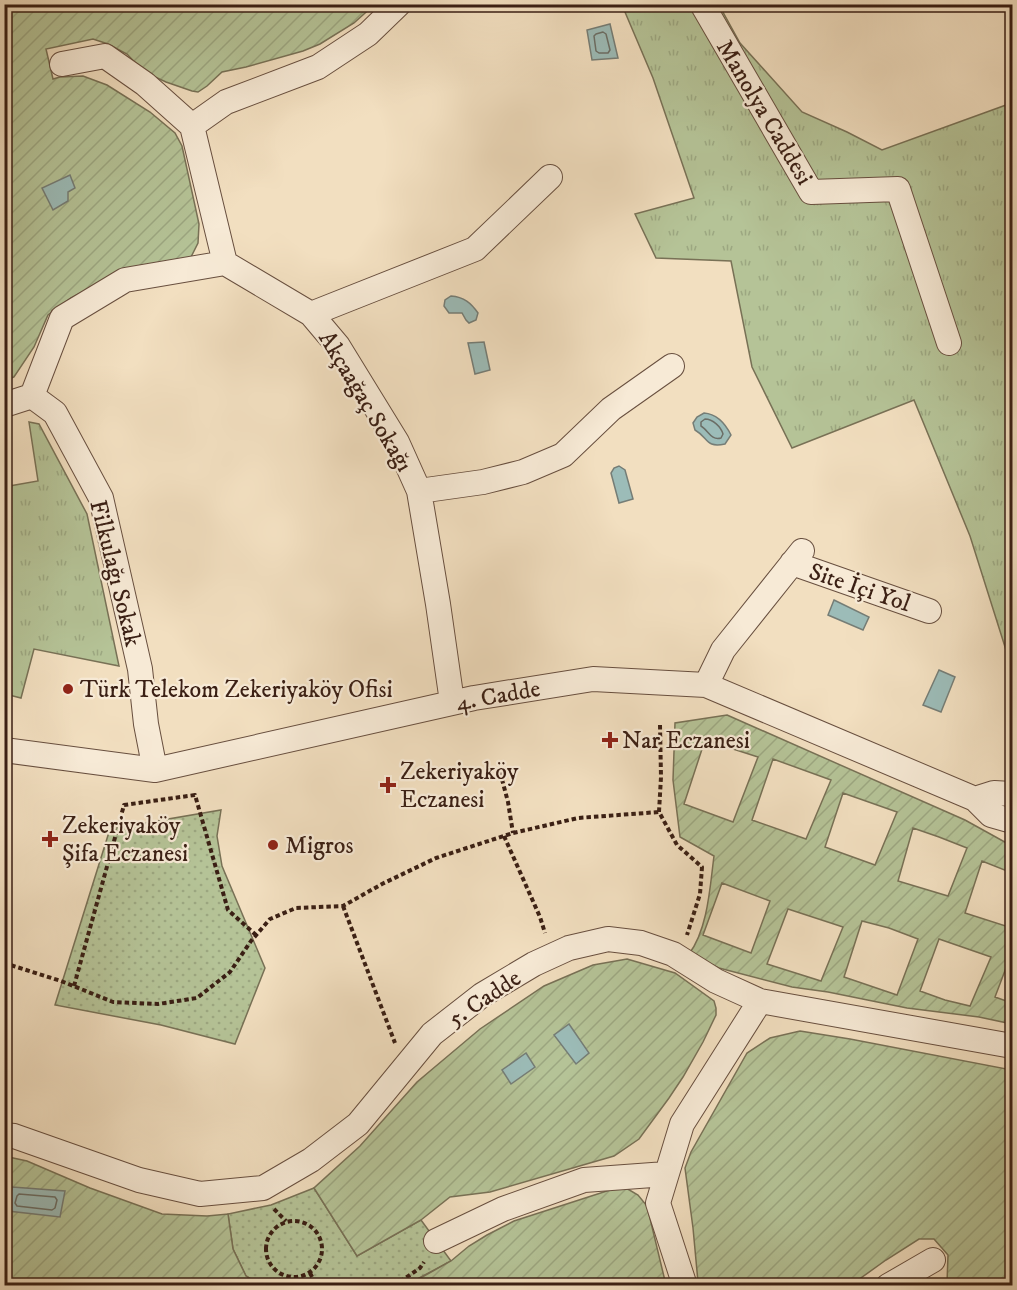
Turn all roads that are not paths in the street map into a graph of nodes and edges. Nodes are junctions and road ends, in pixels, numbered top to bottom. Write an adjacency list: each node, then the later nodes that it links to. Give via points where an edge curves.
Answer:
1 (399, 4): 4 (street, via 368,34 318,68 226,102)
2 (702, 4): 8 (street, Manolya Caddesi, via 811,192 898,189)
3 (62, 64): 4 (street, via 105,56 145,84)
4 (192, 126): 6 (street)
5 (550, 177): 7 (street, via 475,249)
6 (225, 263): 7 (street, Akçaağaç Sokağı); 10 (street, via 125,280 62,318)
7 (311, 314): 12 (street, Akçaağaç Sokağı, via 338,346 397,442)
8 (949, 343)
9 (672, 366): 12 (street, via 611,409 563,455 524,472)
10 (32, 396): 11 (street); 17 (street, Filkulağı Sokak, via 55,413 100,498 140,669)
11 (4, 405)
12 (419, 491): 15 (street, Akçaağaç Sokağı)
13 (929, 611): 14 (street, Site İçi Yol, via 797,557 723,650)
14 (706, 685): 15 (street, 4. Cadde, via 592,679); 19 (street, 4. Cadde)
15 (452, 702): 17 (street, 4. Cadde)
16 (4, 750): 17 (street, 4. Cadde)
17 (155, 770)
18 (1012, 794): 19 (street, via 994,793)
19 (975, 800): 20 (street, 4. Cadde, via 992,815)
20 (1012, 821)
21 (760, 1001): 22 (street, 5. Cadde); 23 (street, 5. Cadde, via 716,981 673,954 641,943 608,939 569,948 482,995 432,1034 358,1124 311,1160 263,1188 200,1194 139,1180); 24 (street, via 682,1124)
22 (1012, 1046)
23 (4, 1135)
24 (666, 1174): 25 (street, via 584,1180 503,1209); 27 (street, via 658,1203)
25 (436, 1241)
26 (933, 1260): 28 (street)
27 (685, 1286)
28 (888, 1286)

